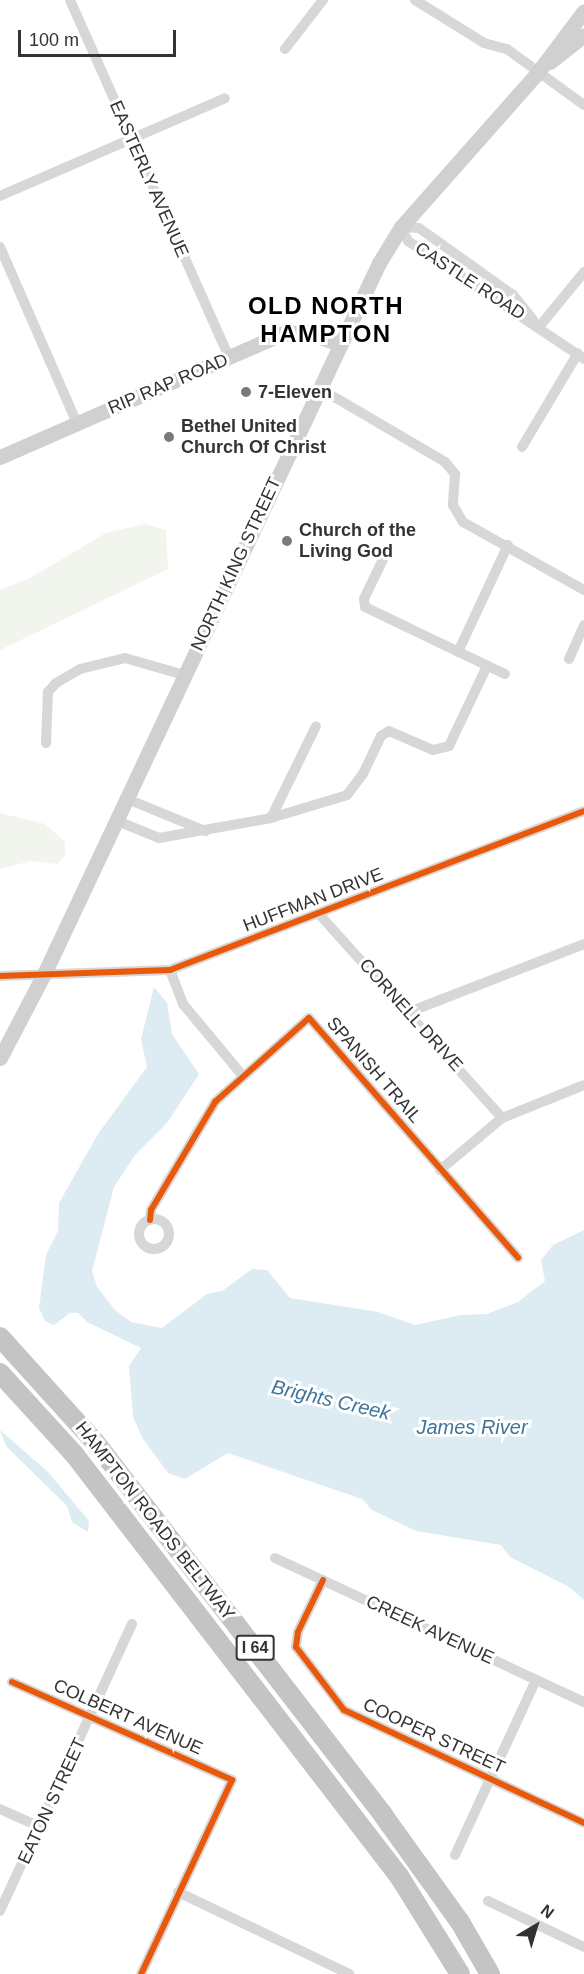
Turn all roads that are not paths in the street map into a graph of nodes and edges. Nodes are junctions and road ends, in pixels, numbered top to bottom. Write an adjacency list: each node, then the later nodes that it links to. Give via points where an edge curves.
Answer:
1 (70, 0): 10 (street, EASTERLY AVENUE)
2 (323, 0): 6 (street)
3 (415, 0): 7 (street, via 484,43 507,49)
4 (584, 11): 7 (main road, NORTH KING STREET)
5 (584, 34): 7 (main road, NORTH KING STREET)
6 (285, 49)
7 (538, 72): 9 (street); 12 (main road, NORTH KING STREET)
8 (225, 98): 10 (street)
9 (584, 105)
10 (132, 141): 11 (street); 18 (street, EASTERLY AVENUE)
11 (0, 196)
12 (401, 227): 15 (street, CASTLE ROAD, via 408,241); 15 (street, CASTLE ROAD, via 418,228 513,295); 16 (main road, NORTH KING STREET)
13 (0, 247): 20 (street)
14 (584, 272): 15 (street)
15 (539, 327): 17 (street, CASTLE ROAD)
16 (339, 344): 18 (main road, RIP RAP ROAD, via 314,334 294,332); 19 (main road, NORTH KING STREET)
17 (581, 356): 21 (street)
18 (229, 357): 20 (main road, RIP RAP ROAD)
19 (319, 388): 23 (street, via 445,462 455,474 456,515); 31 (main road, NORTH KING STREET)
20 (77, 423): 22 (main road, RIP RAP ROAD)
21 (522, 447)
22 (0, 458)
23 (508, 545): 25 (street); 27 (street)
24 (386, 553): 27 (street, via 364,599 366,607)
25 (584, 590)
26 (584, 625): 28 (street)
27 (458, 652): 29 (street)
28 (569, 659)
29 (487, 666): 30 (street); 36 (street, via 449,746 433,750 389,731 381,736 363,774 347,795)
30 (505, 674)
31 (184, 675): 33 (street, via 125,658 80,669 48,692); 34 (main road, NORTH KING STREET)
32 (316, 726): 36 (street)
33 (46, 743)
34 (125, 798): 37 (main road, NORTH KING STREET); 38 (street)
35 (584, 811): 39 (street, HUFFMAN DRIVE)
36 (271, 818): 38 (street)
37 (115, 820): 38 (street, via 159,838); 42 (main road, NORTH KING STREET)
38 (208, 832)
39 (319, 914): 41 (street, HUFFMAN DRIVE); 44 (street, CORNELL DRIVE)
40 (584, 944): 44 (street)
41 (170, 970): 42 (street, HUFFMAN DRIVE); 46 (street, via 183,1004)
42 (45, 972): 43 (street, HUFFMAN DRIVE); 45 (main road, NORTH KING STREET)
43 (0, 976)
44 (409, 1012): 48 (street, CORNELL DRIVE)
45 (0, 1058)
46 (243, 1076): 49 (street, SPANISH TRAIL, via 309,1018); 50 (street, SPANISH TRAIL, via 215,1102 151,1210)
47 (584, 1085): 48 (street)
48 (502, 1118): 49 (street)
49 (440, 1170): 51 (street, SPANISH TRAIL)
50 (150, 1220)
51 (518, 1258)
52 (0, 1337): 73 (highway, HAMPTON ROADS BELTWAY / I 64, via 95,1442 270,1667 422,1867)
53 (0, 1373): 72 (highway, HAMPTON ROADS BELTWAY / I 64, via 74,1454 399,1876)
54 (275, 1558): 55 (street, CREEK AVENUE)
55 (323, 1580): 57 (street, CREEK AVENUE); 61 (street, COOPER STREET, via 298,1632 296,1647 344,1710)
56 (132, 1624): 60 (street, EATON STREET)
57 (536, 1680): 59 (street, CREEK AVENUE); 61 (street)
58 (12, 1682): 60 (street, COLBERT AVENUE)
59 (584, 1702)
60 (91, 1717): 64 (street, EATON STREET); 66 (street, COLBERT AVENUE, via 232,1780)
61 (490, 1779): 63 (street, COOPER STREET); 65 (street)
62 (0, 1809): 64 (street)
63 (584, 1823)
64 (40, 1827): 68 (street, EATON STREET)
65 (455, 1855)
66 (178, 1892): 70 (street); 71 (street)
67 (488, 1901): 69 (street)
68 (0, 1911)
69 (584, 1947)
70 (141, 1974)
71 (349, 1974)
72 (460, 1974)
73 (490, 1974)

